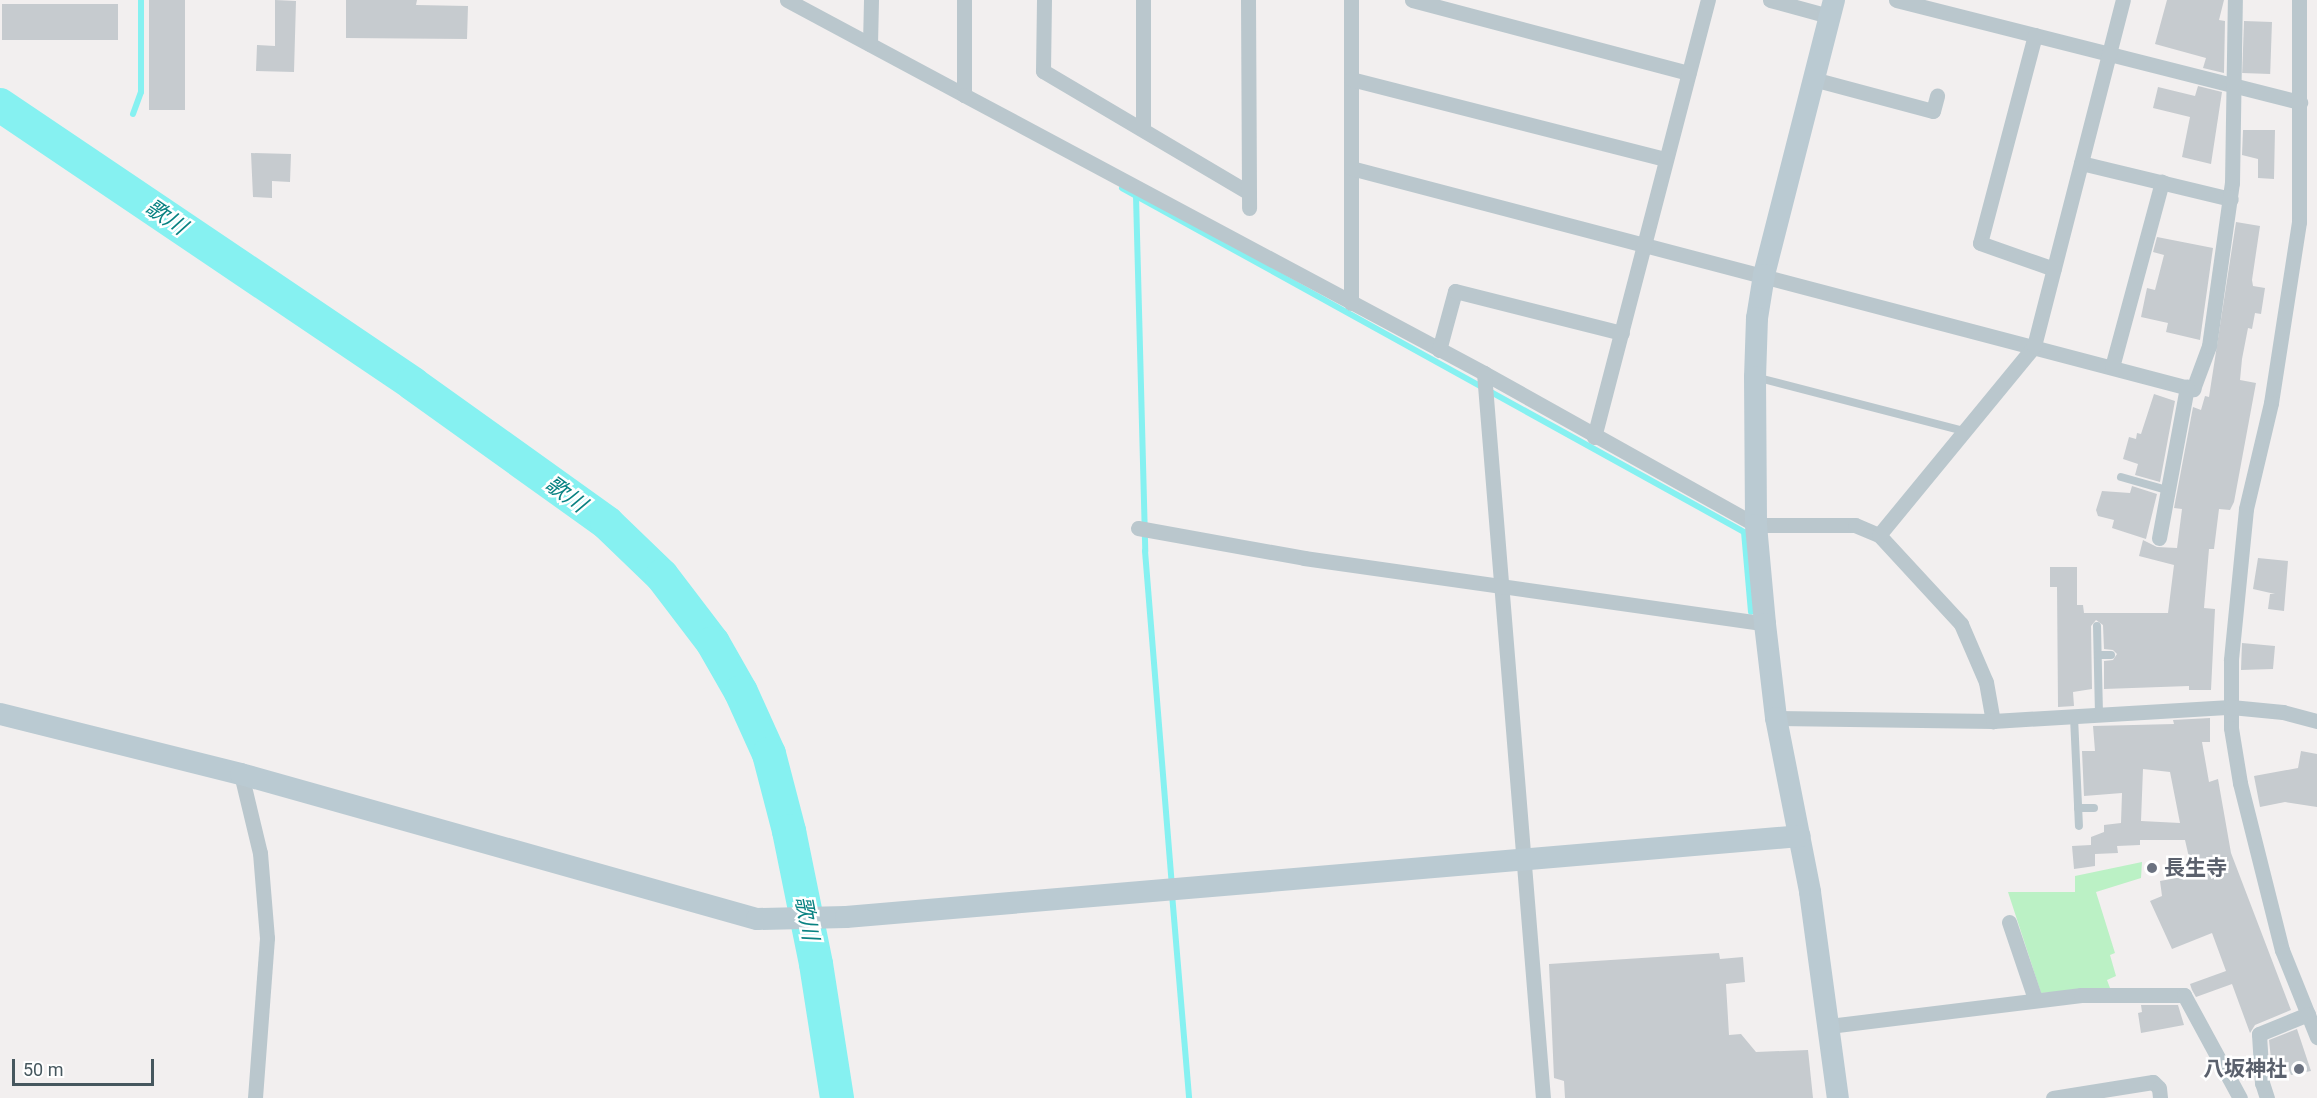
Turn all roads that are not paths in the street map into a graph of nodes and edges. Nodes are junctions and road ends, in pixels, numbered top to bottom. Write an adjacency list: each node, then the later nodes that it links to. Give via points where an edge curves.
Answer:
1 (787, 0): 17 (street)
2 (871, 0): 17 (street)
3 (964, 0): 23 (street)
4 (1044, 0): 26 (street, via 1043,71)
5 (1143, 0): 26 (street)
6 (1248, 0): 31 (street)
7 (1350, 0): 20 (street)
8 (1412, 0): 19 (street)
9 (1708, 0): 19 (street)
10 (1770, 0): 15 (street)
11 (1896, 0): 16 (street)
12 (2123, 0): 18 (street)
13 (2235, 0): 22 (street)
14 (2299, 0): 24 (street)
15 (1832, 8): 21 (street)
16 (2035, 35): 18 (street); 35 (street, via 1980,243)
17 (870, 44): 23 (street)
18 (2109, 54): 22 (street); 28 (street)
19 (1689, 73): 27 (street)
20 (1351, 79): 27 (street); 29 (street)
21 (1814, 79): 25 (street); 36 (street)
22 (2233, 85): 24 (street); 32 (street)
23 (964, 95): 37 (street)
24 (2300, 102): 58 (street, via 2299,222 2271,403 2246,509 2231,660)
25 (1933, 110)
26 (1143, 128): 31 (street)
27 (1665, 159): 34 (street)
28 (2081, 163): 30 (street); 35 (street)
29 (1351, 168): 34 (street); 37 (street)
30 (2162, 182): 32 (street); 41 (street)
31 (1248, 192): 33 (street)
32 (2231, 199): 44 (street, via 2209,346 2193,389)
33 (1249, 208)
34 (1644, 245): 36 (street); 38 (street)
35 (2054, 269): 39 (street)
36 (1764, 275): 39 (street); 43 (street, via 1756,318)
37 (1351, 303): 40 (street)
38 (1622, 333): 40 (street, via 1455,291); 46 (street)
39 (2034, 346): 41 (street); 45 (street)
40 (1439, 350): 42 (street)
41 (2112, 367): 44 (street)
42 (1484, 373): 46 (street); 53 (street)
43 (1755, 377): 45 (lane); 49 (street)
44 (2187, 387): 48 (street)
45 (1964, 431): 51 (street)
46 (1594, 436): 49 (street)
47 (2121, 477): 48 (lane)
48 (2168, 490): 52 (street)
49 (1756, 525): 51 (street, via 1855,525); 54 (street)
50 (1138, 528): 53 (street, via 1305,558)
51 (1879, 535): 63 (street, via 1960,624 1986,682)
52 (2159, 538)
53 (1501, 585): 54 (street); 70 (street)
54 (1765, 624): 62 (street)
55 (2097, 626): 56 (lane)
56 (2098, 655): 57 (lane); 60 (lane)
57 (2110, 655)
58 (2231, 707): 60 (street); 64 (street, via 2283,712); 73 (street, via 2240,783 2282,950)
59 (0, 714): 65 (street)
60 (2099, 715): 61 (street)
61 (2074, 717): 63 (street); 66 (lane)
62 (1776, 718): 63 (street); 69 (street)
63 (1993, 721)
64 (2317, 721)
65 (241, 774): 70 (street, via 757,919 832,917); 76 (street, via 260,853 267,938)
66 (2078, 808): 67 (lane); 68 (lane)
67 (2094, 808)
68 (2079, 826)
69 (1800, 836): 70 (street); 74 (street)
70 (1525, 857): 77 (street)
71 (2009, 922): 72 (street)
72 (2035, 999): 74 (street); 81 (street, via 2080,995 2184,996)
73 (2308, 1014): 75 (street); 82 (street, via 2259,1034 2262,1083)
74 (1829, 1026): 78 (street)
75 (2317, 1037)
76 (256, 1098)
77 (1543, 1098)
78 (1838, 1098)
79 (2053, 1098): 80 (street, via 2153,1082 2159,1088)
80 (2160, 1098)
81 (2240, 1098)
82 (2267, 1098)

